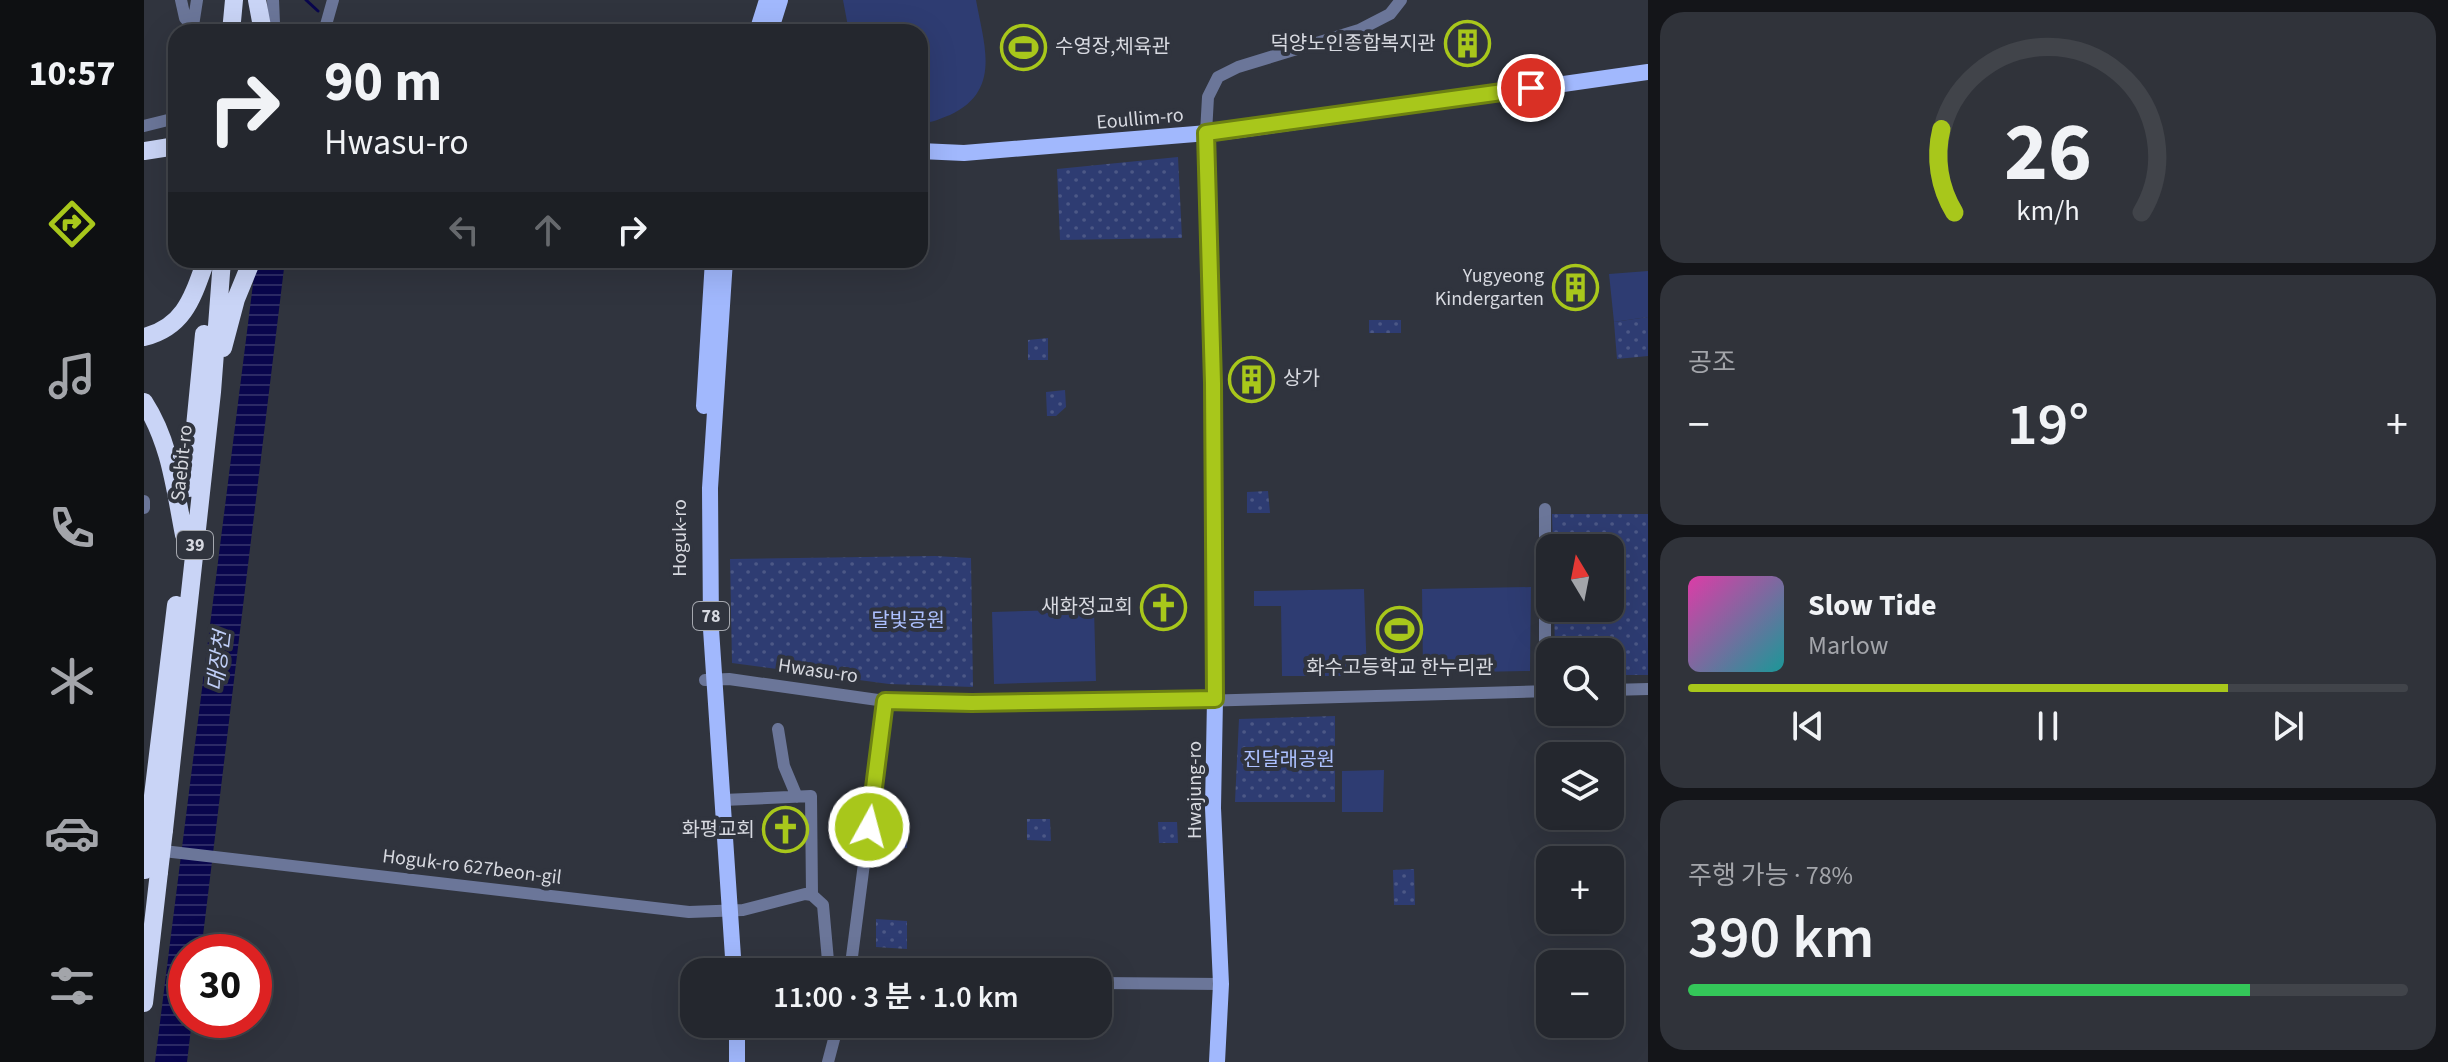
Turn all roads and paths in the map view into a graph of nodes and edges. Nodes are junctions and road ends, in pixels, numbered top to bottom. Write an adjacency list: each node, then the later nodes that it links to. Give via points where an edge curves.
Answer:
1 (181, 0): 11 (street)
2 (197, 0): 12 (street)
3 (234, 0): 13 (highway)
4 (246, 0): 14 (highway)
5 (257, 0): 15 (highway)
6 (273, 0): 16 (street)
7 (333, 0): 17 (street)
8 (767, 0): 18 (main road)
9 (780, 0): 19 (main road)
10 (1401, 0): 23 (street, via 1390,14 1359,30 1218,77 1208,97)
11 (189, 24)
12 (193, 24)
13 (232, 24)
14 (244, 24)
15 (264, 24)
16 (273, 24)
17 (326, 24)
18 (760, 24)
19 (772, 24)
20 (1648, 72): 23 (main road, Eoullim-ro)
21 (168, 120): 22 (street)
22 (144, 126)
23 (1206, 133): 28 (main road, Eoullim-ro, via 964,153); 47 (main road, Hwajung-ro)
24 (168, 140): 25 (highway)
25 (144, 144)
26 (168, 147): 27 (highway)
27 (144, 151)
28 (928, 151)
29 (205, 268): 35 (highway, via 176,322)
30 (207, 268): 41 (highway, Saebit-ro / 39)
31 (221, 268): 36 (highway, Saebit-ro / 39)
32 (249, 268): 36 (highway)
33 (713, 268): 43 (main road, Hoguk-ro / 78, via 700,488 701,629)
34 (724, 268): 43 (main road, Hoguk-ro / 78, via 710,488)
35 (144, 337)
36 (212, 392): 52 (highway, Saebit-ro / 39)
37 (144, 402): 41 (highway, via 169,457)
38 (144, 501): 39 (street)
39 (144, 508)
40 (1545, 509): 42 (street)
41 (184, 535): 52 (highway, Saebit-ro / 39)
42 (1547, 638)
43 (709, 680): 48 (street, Hwasu-ro); 51 (main road, Hoguk-ro / 78); 56 (main road, Hoguk-ro / 78)
44 (1648, 689): 45 (street)
45 (1624, 690)
46 (1536, 691): 47 (street, Hwasu-ro)
47 (1215, 699): 48 (street, Hwasu-ro); 62 (main road, Hwajung-ro, via 1213,808)
48 (885, 701): 60 (street)
49 (778, 729): 50 (street, via 784,766)
50 (797, 797): 51 (street); 55 (street, via 811,796)
51 (723, 800): 56 (main road, Hoguk-ro / 78)
52 (157, 830): 54 (highway, Saebit-ro / 39, bridge)
53 (144, 849): 56 (street, Hoguk-ro 627beon-gil)
54 (149, 875): 63 (highway, Saebit-ro / 39)
55 (812, 895): 56 (street); 59 (street, via 823,905)
56 (725, 912): 57 (main road, Hoguk-ro / 78); 58 (main road, Hoguk-ro / 78)
57 (724, 958)
58 (732, 958)
59 (828, 958)
60 (852, 958)
61 (1112, 983): 62 (street)
62 (1221, 984): 70 (main road, Hwajung-ro)
63 (144, 1003)
64 (728, 1038): 67 (main road)
65 (737, 1038): 68 (main road)
66 (833, 1038): 69 (street)
67 (727, 1062)
68 (737, 1062)
69 (828, 1062)
70 (1217, 1062)

